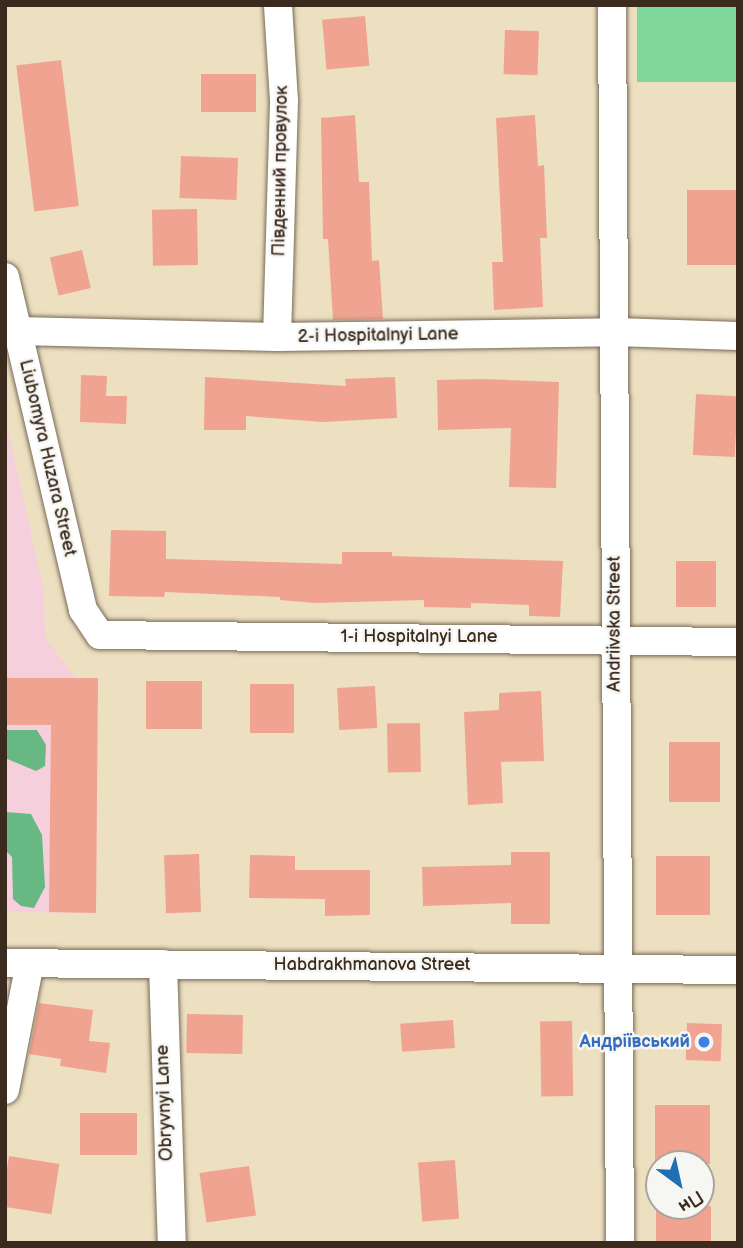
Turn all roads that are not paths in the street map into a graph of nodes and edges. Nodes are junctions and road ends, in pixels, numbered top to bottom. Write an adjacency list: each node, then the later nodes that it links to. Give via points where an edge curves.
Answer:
1 (278, 5): 7 (street, Південний провулок, via 284,101)
2 (612, 5): 5 (street, Andriivska Street)
3 (5, 277): 4 (street, Liubomyra Huzara Street)
4 (17, 331): 7 (street, 2-i Hospitalnyi Lane); 8 (street, Liubomyra Huzara Street, via 83,610)
5 (615, 332): 6 (street, 2-i Hospitalnyi Lane); 7 (street, 2-i Hospitalnyi Lane); 9 (street, Andriivska Street)
6 (738, 336)
7 (277, 337)
8 (100, 635): 9 (street, 1-i Hospitalnyi Lane)
9 (615, 638): 10 (street, 1-i Hospitalnyi Lane); 13 (street, Andriivska Street)
10 (738, 642)
11 (18, 963): 12 (street, Habdrakhmanova Street); 15 (street)
12 (163, 964): 13 (street, Habdrakhmanova Street); 16 (street, Obryvnyi Lane)
13 (619, 968): 14 (street, Habdrakhmanova Street); 17 (street, Andriivska Street)
14 (738, 970)
15 (5, 1090)
16 (172, 1243)
17 (620, 1243)

